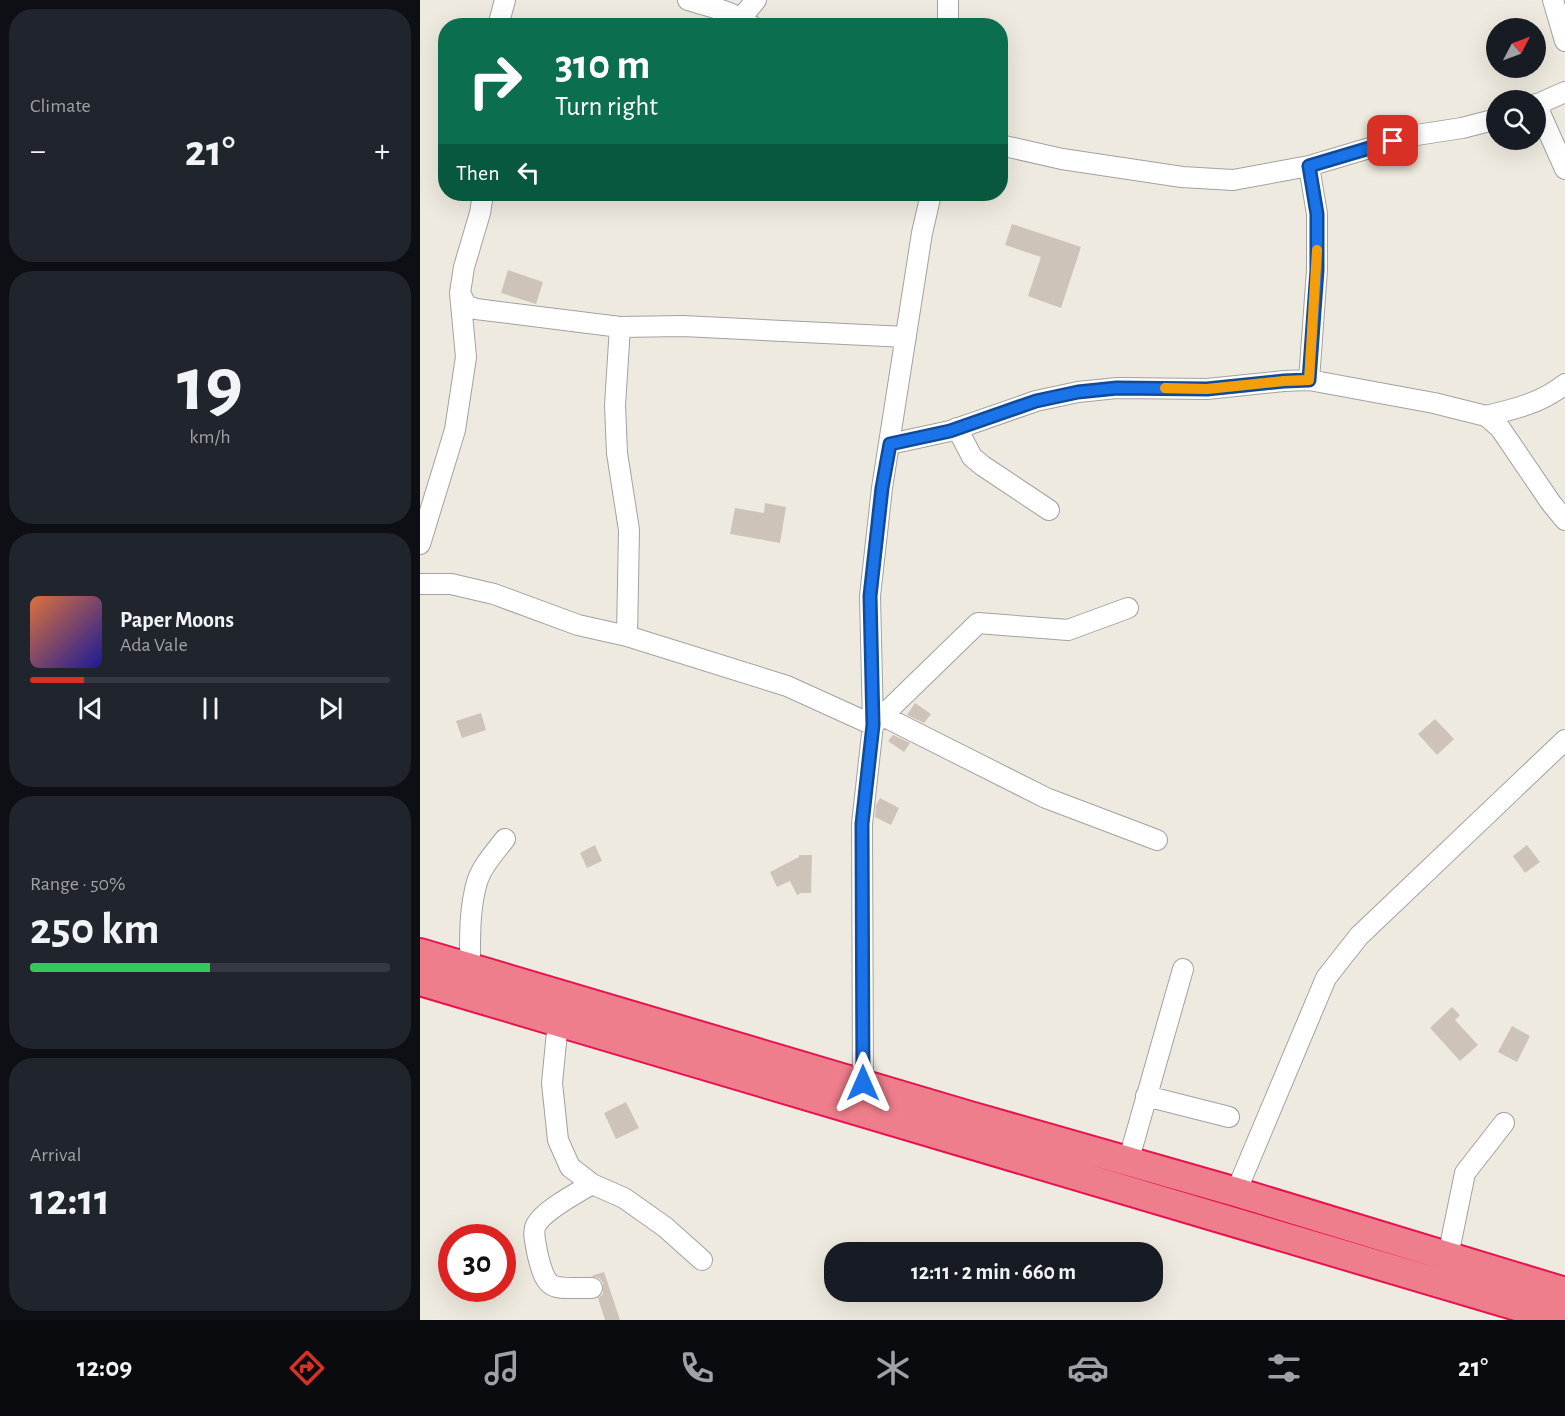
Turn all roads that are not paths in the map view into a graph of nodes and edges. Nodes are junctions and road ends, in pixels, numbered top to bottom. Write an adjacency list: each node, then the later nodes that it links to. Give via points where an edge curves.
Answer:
1 (505, 0): 6 (street)
2 (688, 0): 7 (street)
3 (756, 0): 8 (street)
4 (948, 0): 9 (street)
5 (1553, 0): 10 (street)
6 (500, 18)
7 (739, 18)
8 (748, 18)
9 (948, 18)
10 (1565, 41)
11 (1565, 92): 12 (street)
12 (1546, 100)
13 (1486, 122): 16 (street, via 1410,136)
14 (1546, 126): 17 (street)
15 (1008, 148): 16 (street, via 1182,177 1233,180)
16 (1309, 166): 23 (street, via 1317,214)
17 (1565, 169)
18 (482, 201): 20 (street)
19 (929, 201): 22 (street)
20 (460, 293): 21 (street, via 466,305 476,309); 30 (street, via 466,357 455,430)
21 (620, 327): 22 (street); 33 (street, via 615,405 617,453 630,530)
22 (906, 337): 27 (street)
23 (1309, 380): 25 (street); 26 (street, via 1207,389 1117,388 1078,392 1036,401)
24 (1565, 384): 25 (street, via 1530,405)
25 (1486, 416): 29 (street, via 1500,428)
26 (957, 428): 27 (street); 28 (street, via 972,457)
27 (890, 444): 34 (street, via 870,596)
28 (1049, 510)
29 (1565, 519)
30 (420, 544)
31 (420, 584): 33 (street, via 451,584 494,594 578,625)
32 (1128, 608): 34 (street, via 1068,630 978,623)
33 (627, 636): 34 (street)
34 (876, 717): 37 (street, via 1046,798); 43 (street, via 862,824)
35 (1565, 740): 49 (street, via 1359,936 1326,978)
36 (505, 839): 39 (street, via 477,881)
37 (1157, 840)
38 (420, 953): 39 (highway)
39 (470, 967): 43 (highway)
40 (1183, 969): 44 (street)
41 (420, 981): 42 (highway)
42 (558, 1022): 48 (street, via 552,1083 558,1140 570,1167); 54 (highway)
43 (863, 1083): 47 (highway)
44 (1146, 1096): 45 (street); 47 (street)
45 (1229, 1117)
46 (1504, 1123): 50 (street, via 1465,1173)
47 (1128, 1162): 49 (highway)
48 (592, 1184): 51 (street, via 624,1198); 52 (street, via 543,1216 534,1235 543,1276 549,1284)
49 (1236, 1192): 50 (highway)
50 (1448, 1256): 53 (highway)
51 (702, 1260)
52 (592, 1288)
53 (1565, 1292)
54 (1564, 1320)

